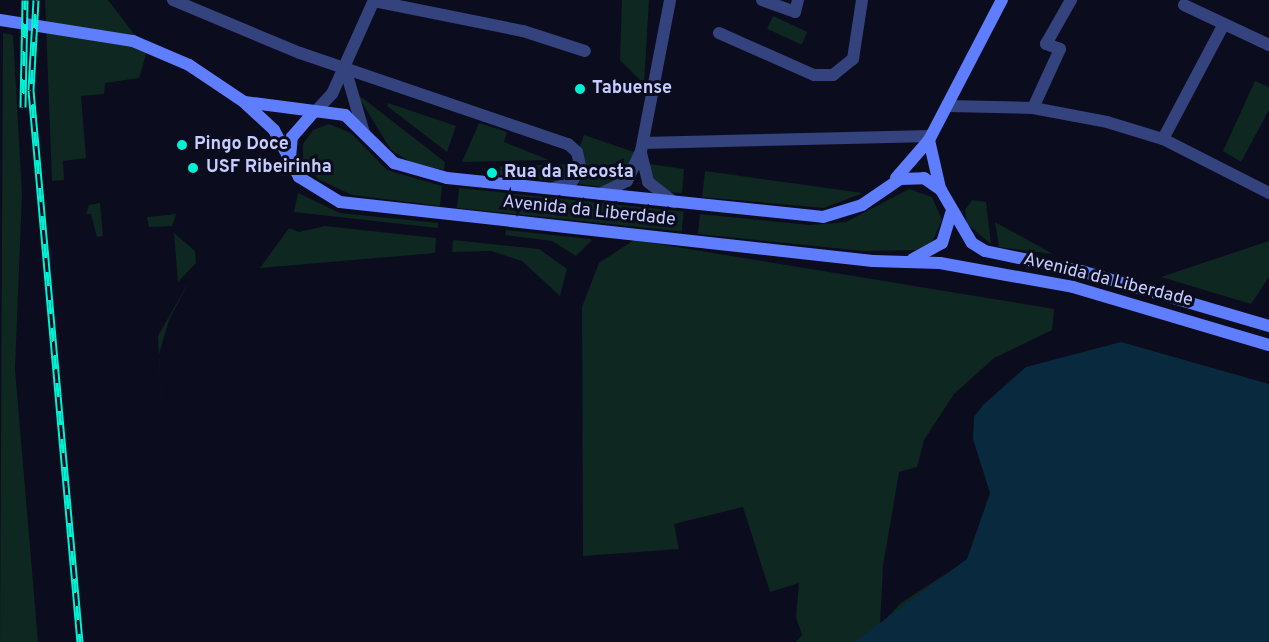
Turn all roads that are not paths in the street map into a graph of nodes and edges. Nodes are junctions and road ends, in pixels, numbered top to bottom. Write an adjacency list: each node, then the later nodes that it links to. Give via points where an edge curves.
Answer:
1 (173, 0): 15 (street)
2 (374, 0): 14 (street, via 523,31); 15 (street)
3 (670, 0): 23 (street)
4 (798, 0): 7 (street, via 795,12)
5 (862, 0): 12 (street, via 853,59 833,75 814,75)
6 (1071, 0): 18 (street, via 1046,44 1060,49)
7 (766, 1)
8 (998, 2): 17 (main road)
9 (1184, 5): 11 (street)
10 (0, 20): 16 (main road, Avenida da Liberdade, via 133,41 189,65)
11 (1224, 24): 13 (street); 22 (street)
12 (719, 33)
13 (1269, 45)
14 (585, 51)
15 (345, 68): 19 (street, via 328,100); 20 (street); 26 (street, via 568,144 580,158 579,174 571,183)
16 (240, 99): 19 (main road, Avenida da Liberdade); 24 (main road, Avenida da Liberdade, via 274,130)
17 (948, 106): 18 (street); 21 (main road)
18 (1033, 108): 22 (street)
19 (315, 112): 20 (main road, Avenida da Liberdade, via 345,115); 24 (main road, via 292,137)
20 (364, 133): 26 (main road, Avenida da Liberdade, via 383,155 414,172)
21 (930, 138): 23 (street); 25 (main road, via 912,165); 27 (main road)
22 (1163, 139): 28 (street)
23 (642, 147): 29 (street, via 627,181); 30 (street, via 648,182)
24 (291, 162): 32 (main road, Avenida da Liberdade, via 316,191 362,206)
25 (888, 184): 27 (main road, Avenida da Liberdade, via 914,176); 30 (main road, Avenida da Liberdade, via 862,205 824,217)
26 (550, 189): 29 (main road, Avenida da Liberdade)
27 (941, 190): 31 (main road, Avenida da Liberdade)
28 (1269, 193)
29 (598, 194): 30 (main road, Avenida da Liberdade)
30 (675, 203)
31 (951, 212): 32 (main road, via 942,243); 33 (main road, Avenida da Liberdade, via 972,243 986,251 1081,271)
32 (900, 262): 34 (main road, Avenida da Liberdade, via 940,262 1073,287)
33 (1269, 326)
34 (1269, 345)

